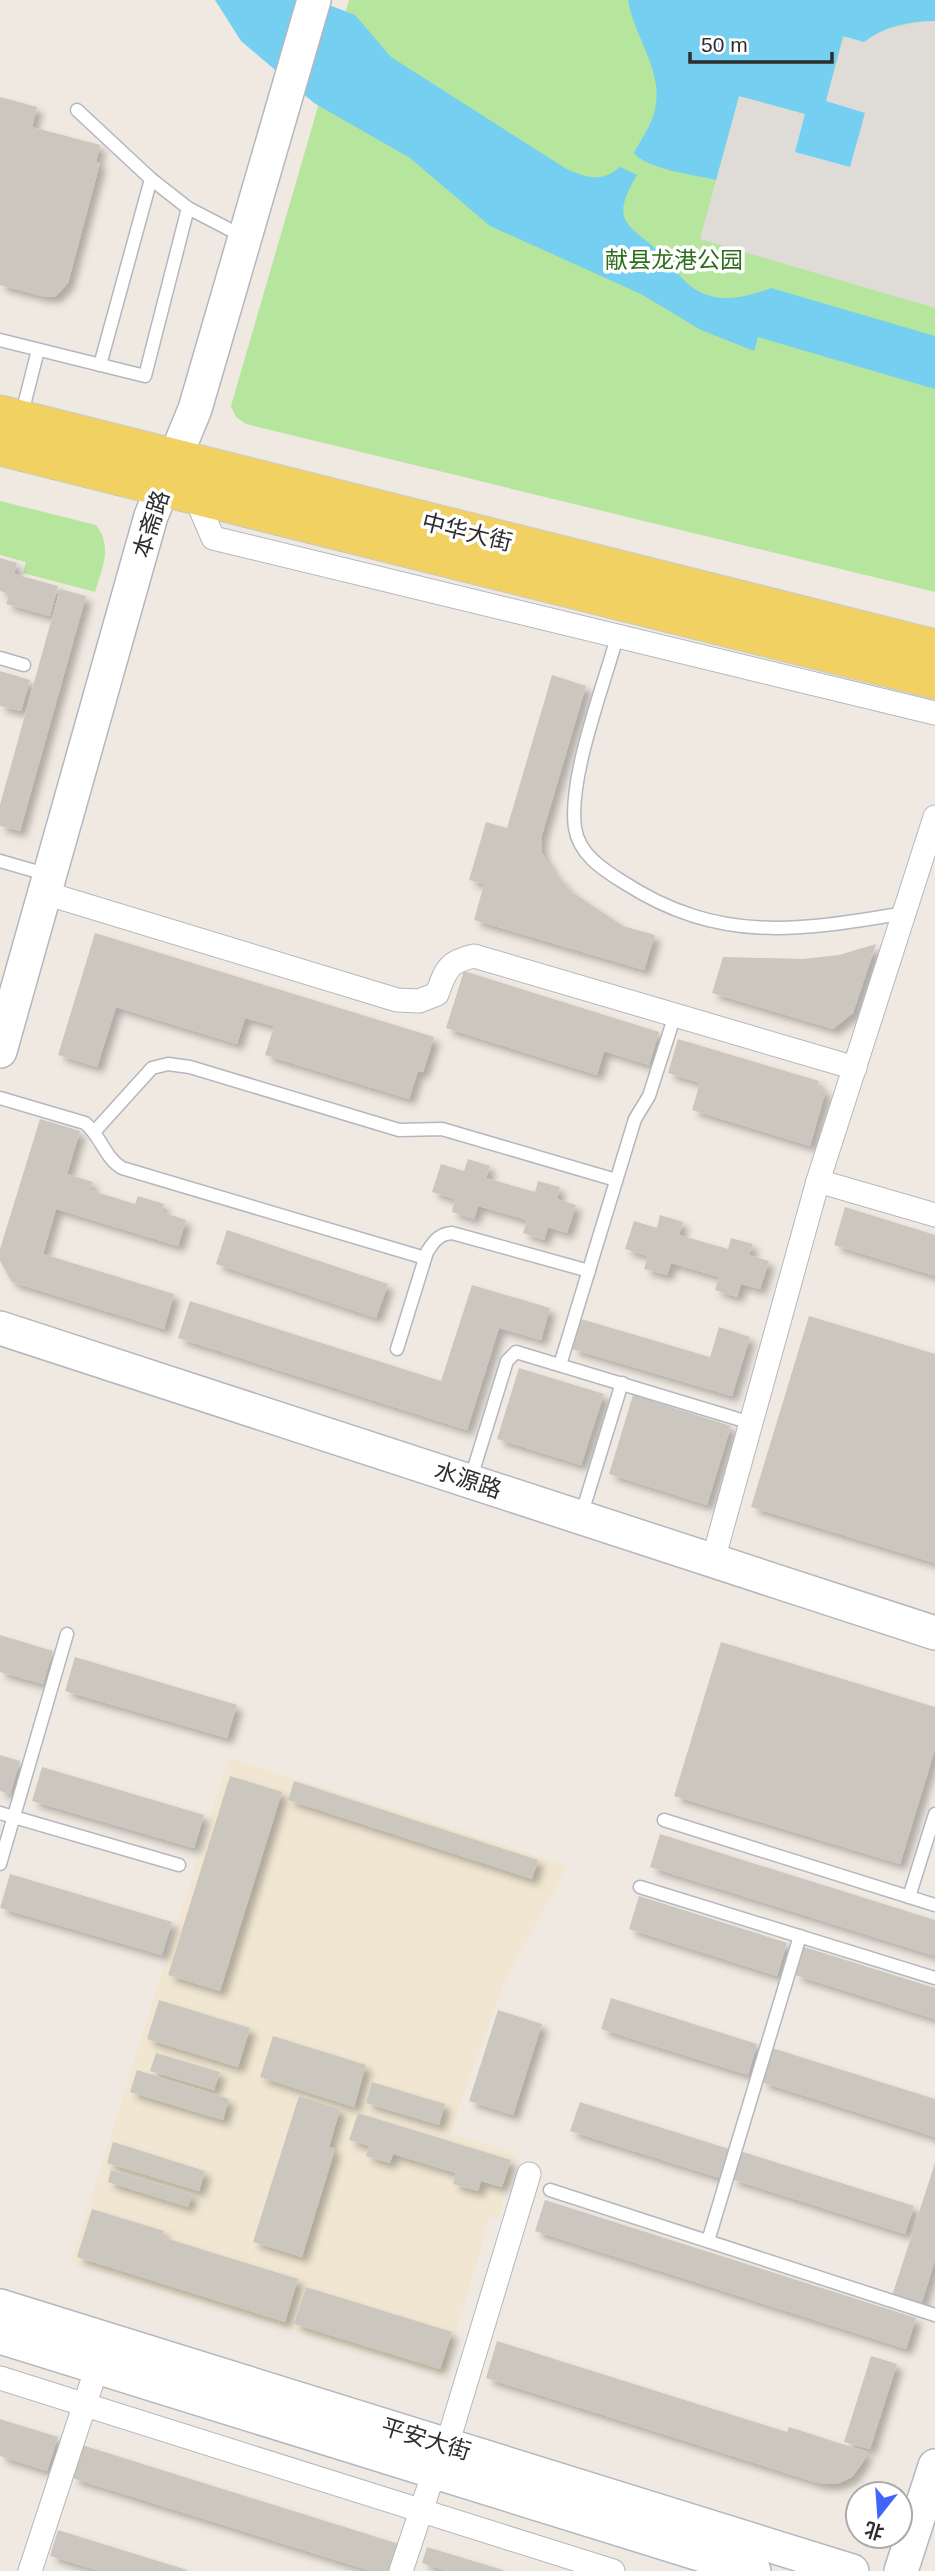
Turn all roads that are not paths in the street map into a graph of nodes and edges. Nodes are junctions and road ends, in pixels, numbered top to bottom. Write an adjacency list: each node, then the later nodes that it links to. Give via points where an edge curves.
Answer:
1 (314, 0): 5 (street, 本斋路)
2 (77, 110): 3 (lane)
3 (150, 179): 4 (lane); 8 (lane)
4 (188, 208): 5 (lane); 8 (lane, via 145,376)
5 (244, 237): 10 (street, 本斋路)
6 (0, 340): 7 (lane)
7 (38, 349): 8 (lane); 9 (lane)
8 (100, 365)
9 (7, 427): 10 (main road, 中华大街)
10 (177, 481): 11 (street, via 213,538); 12 (main road, 中华大街); 15 (main road, 中华大街); 19 (street, 本斋路, via 151,516)
11 (617, 637): 16 (street); 20 (lane, via 573,809 582,848 600,868 670,909 752,928 810,929)
12 (935, 648)
13 (0, 659): 14 (lane)
14 (24, 665)
15 (935, 680)
16 (935, 713)
17 (935, 817): 20 (street)
18 (0, 861): 19 (lane)
19 (47, 884): 21 (street, via 397,1000 419,1001 437,994 451,965 474,956); 22 (street, 本斋路)
20 (905, 914): 23 (street)
21 (675, 1015): 23 (street); 26 (lane)
22 (0, 1051)
23 (855, 1068): 27 (street)
24 (0, 1098): 25 (lane, via 75,1119)
25 (95, 1131): 26 (lane, via 152,1068 168,1064 399,1130 442,1129); 29 (lane, via 111,1162 122,1168)
26 (617, 1180): 30 (lane)
27 (818, 1181): 28 (street); 35 (street)
28 (935, 1215)
29 (425, 1258): 30 (lane, via 434,1240 452,1233); 32 (lane)
30 (589, 1271): 33 (lane)
31 (0, 1328): 36 (street, 水源路)
32 (397, 1349)
33 (561, 1365): 34 (lane); 36 (lane, via 516,1352 507,1362)
34 (622, 1384): 35 (lane); 37 (lane)
35 (751, 1423): 38 (street)
36 (470, 1480): 37 (street, 水源路)
37 (581, 1517): 38 (street, 水源路)
38 (713, 1560): 39 (street, 水源路)
39 (935, 1633)
40 (67, 1634): 43 (lane)
41 (0, 1813): 43 (lane)
42 (935, 1814): 48 (lane)
43 (14, 1817): 45 (lane); 46 (lane)
44 (664, 1819): 48 (lane)
45 (0, 1864)
46 (179, 1865)
47 (640, 1887): 50 (lane)
48 (909, 1896): 49 (lane)
49 (935, 1905)
50 (800, 1936): 51 (lane); 54 (lane)
51 (935, 1979)
52 (528, 2174): 61 (street)
53 (550, 2190): 54 (lane)
54 (708, 2241): 56 (lane)
55 (0, 2306): 61 (street, 平安大街)
56 (935, 2315)
57 (0, 2337): 58 (street, 平安大街)
58 (97, 2367): 60 (street); 61 (street, 平安大街)
59 (0, 2378): 60 (street)
60 (85, 2404): 63 (street); 65 (street)
61 (440, 2458): 63 (street); 68 (street, 平安大街); 69 (street, 平安大街)
62 (935, 2466): 70 (street)
63 (421, 2511): 66 (street); 67 (street)
64 (935, 2540): 71 (street)
65 (30, 2571)
66 (401, 2571)
67 (613, 2571)
68 (754, 2571)
69 (852, 2571)
70 (901, 2571)
71 (925, 2571)

